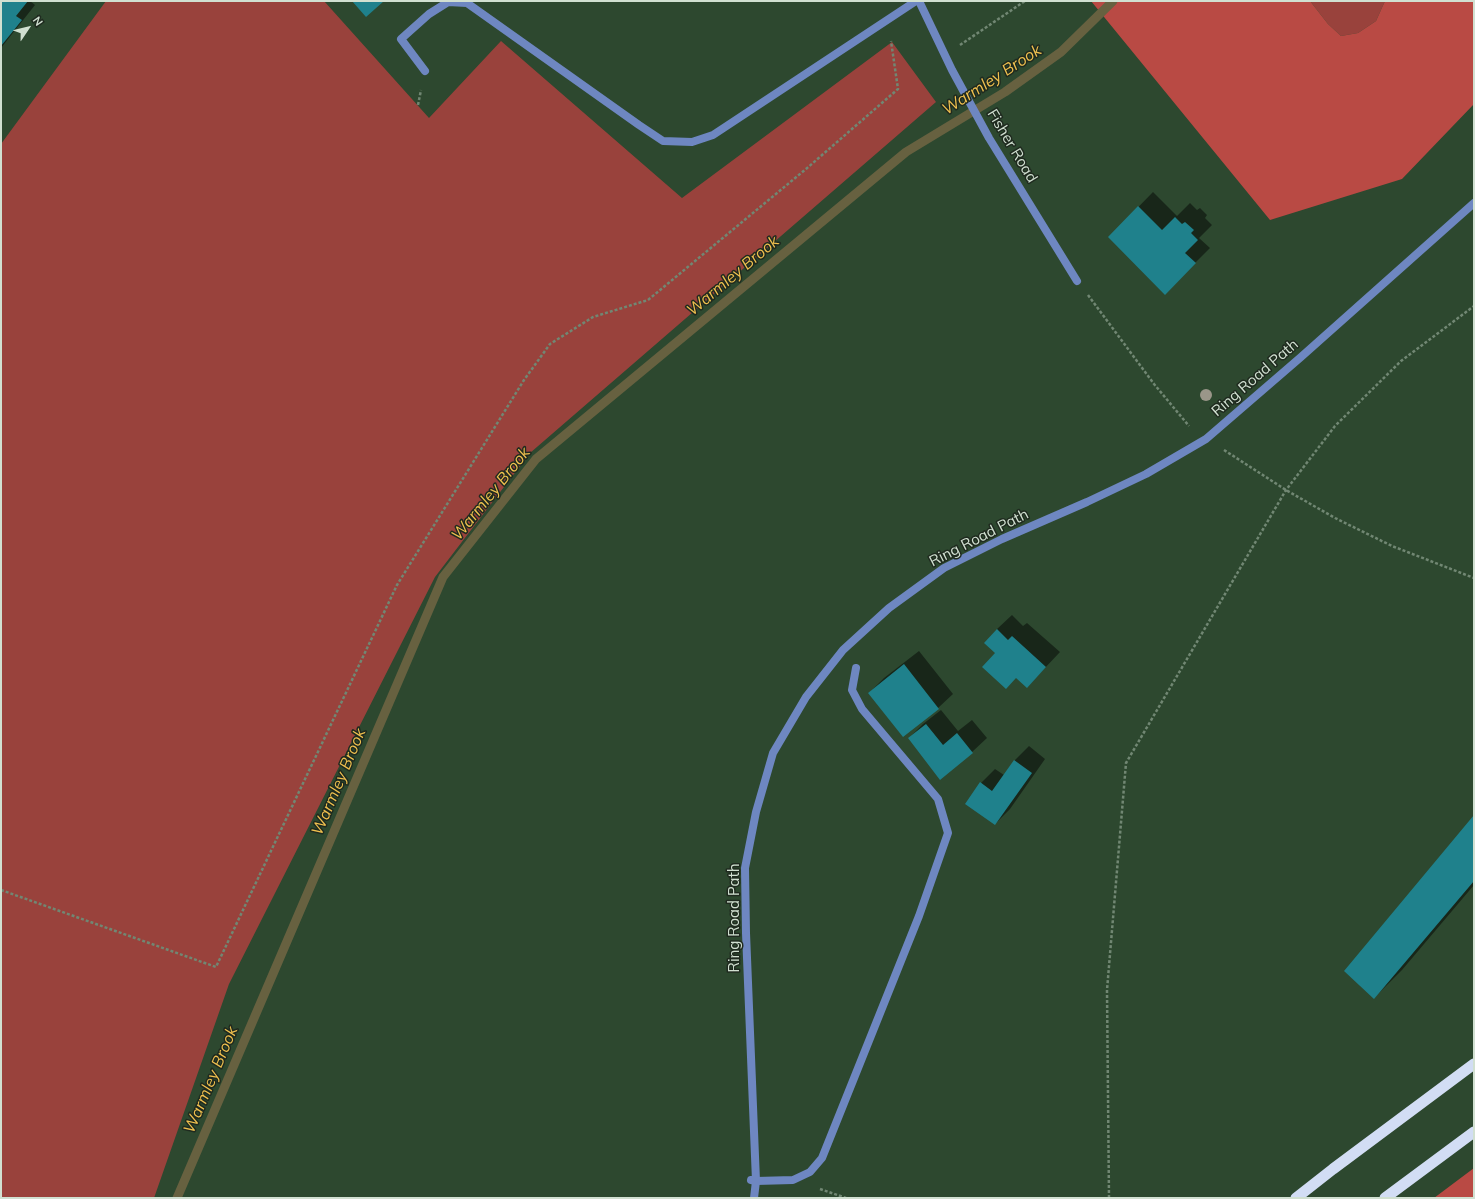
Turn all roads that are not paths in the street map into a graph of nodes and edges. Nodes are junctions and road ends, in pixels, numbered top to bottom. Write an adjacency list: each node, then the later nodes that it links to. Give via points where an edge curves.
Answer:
1 (917, 1): 2 (street, via 713,135 692,142 663,141 467,3 448,2 429,14 401,39); 4 (street, Fisher Road, via 989,138)
2 (426, 72)
3 (1474, 203): 8 (street, Ring Road Path, via 1206,439 1146,474 944,568 889,608 843,650 806,697 773,753 756,812 745,868)
4 (1077, 280)
5 (856, 668): 8 (street, via 852,690 862,709 938,798 948,833 919,916 822,1158 810,1172 793,1180)
6 (1474, 1064): 10 (highway)
7 (1474, 1132): 11 (highway)
8 (753, 1180): 9 (street, Ring Road Path)
9 (754, 1198)
10 (1296, 1198)
11 (1385, 1198)

